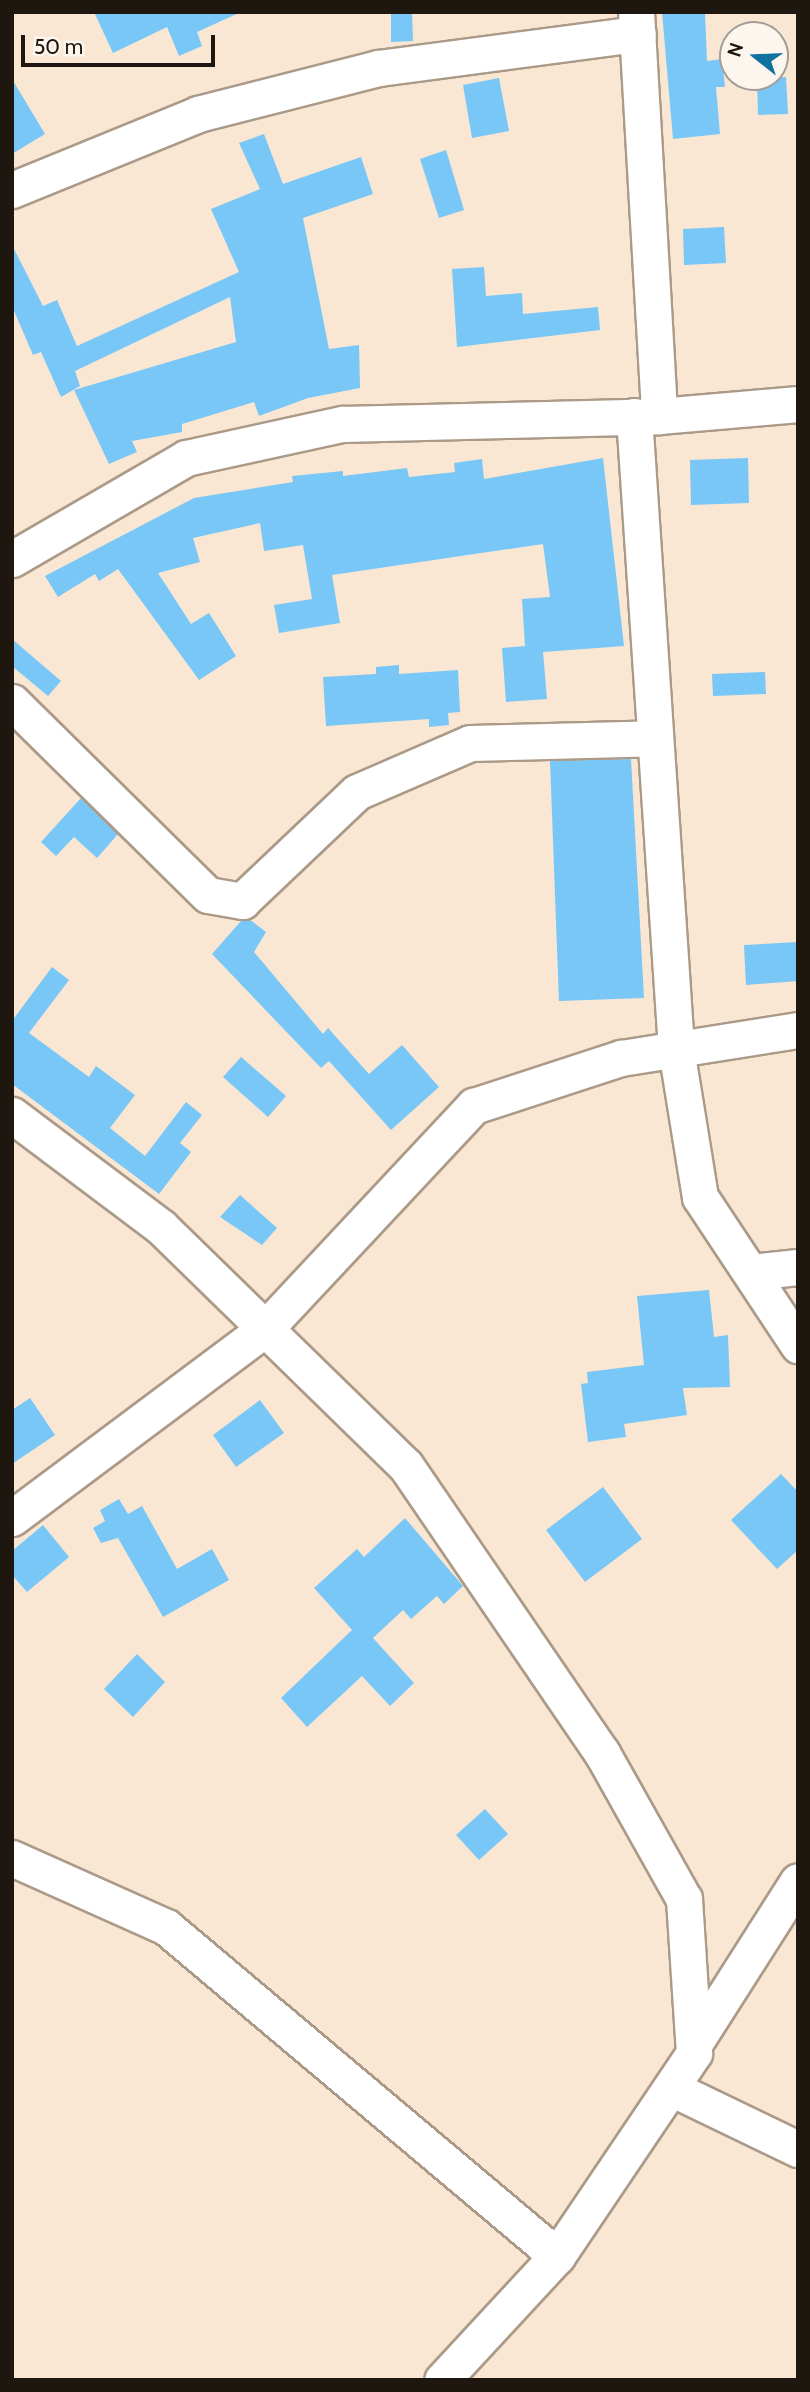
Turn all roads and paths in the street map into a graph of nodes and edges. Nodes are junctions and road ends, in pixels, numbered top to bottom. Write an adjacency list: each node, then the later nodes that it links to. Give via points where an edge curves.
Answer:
1 (637, 23): 2 (street, via 378,68 198,114); 4 (street)
2 (12, 190)
3 (798, 404): 4 (street)
4 (646, 416): 5 (street, via 342,424 186,458 24,547); 7 (street)
5 (12, 559)
6 (12, 702): 7 (street, via 208,895 243,901 357,792 470,743)
7 (655, 738): 9 (street)
8 (798, 1030): 9 (street)
9 (676, 1049): 12 (street, via 700,1197); 13 (street, via 621,1058 474,1106)
10 (12, 1115): 13 (street, via 161,1227)
11 (798, 1267): 12 (street)
12 (751, 1272): 14 (street)
13 (265, 1329): 15 (street); 18 (street, via 406,1466 602,1753 684,1899)
14 (798, 1345)
15 (12, 1518)
16 (12, 1858): 21 (street, via 166,1927)
17 (798, 1881): 18 (street)
18 (694, 2044): 19 (street, via 694,2053)
19 (671, 2088): 20 (street); 21 (street)
20 (798, 2148)
21 (558, 2256): 22 (street)
22 (442, 2380)

